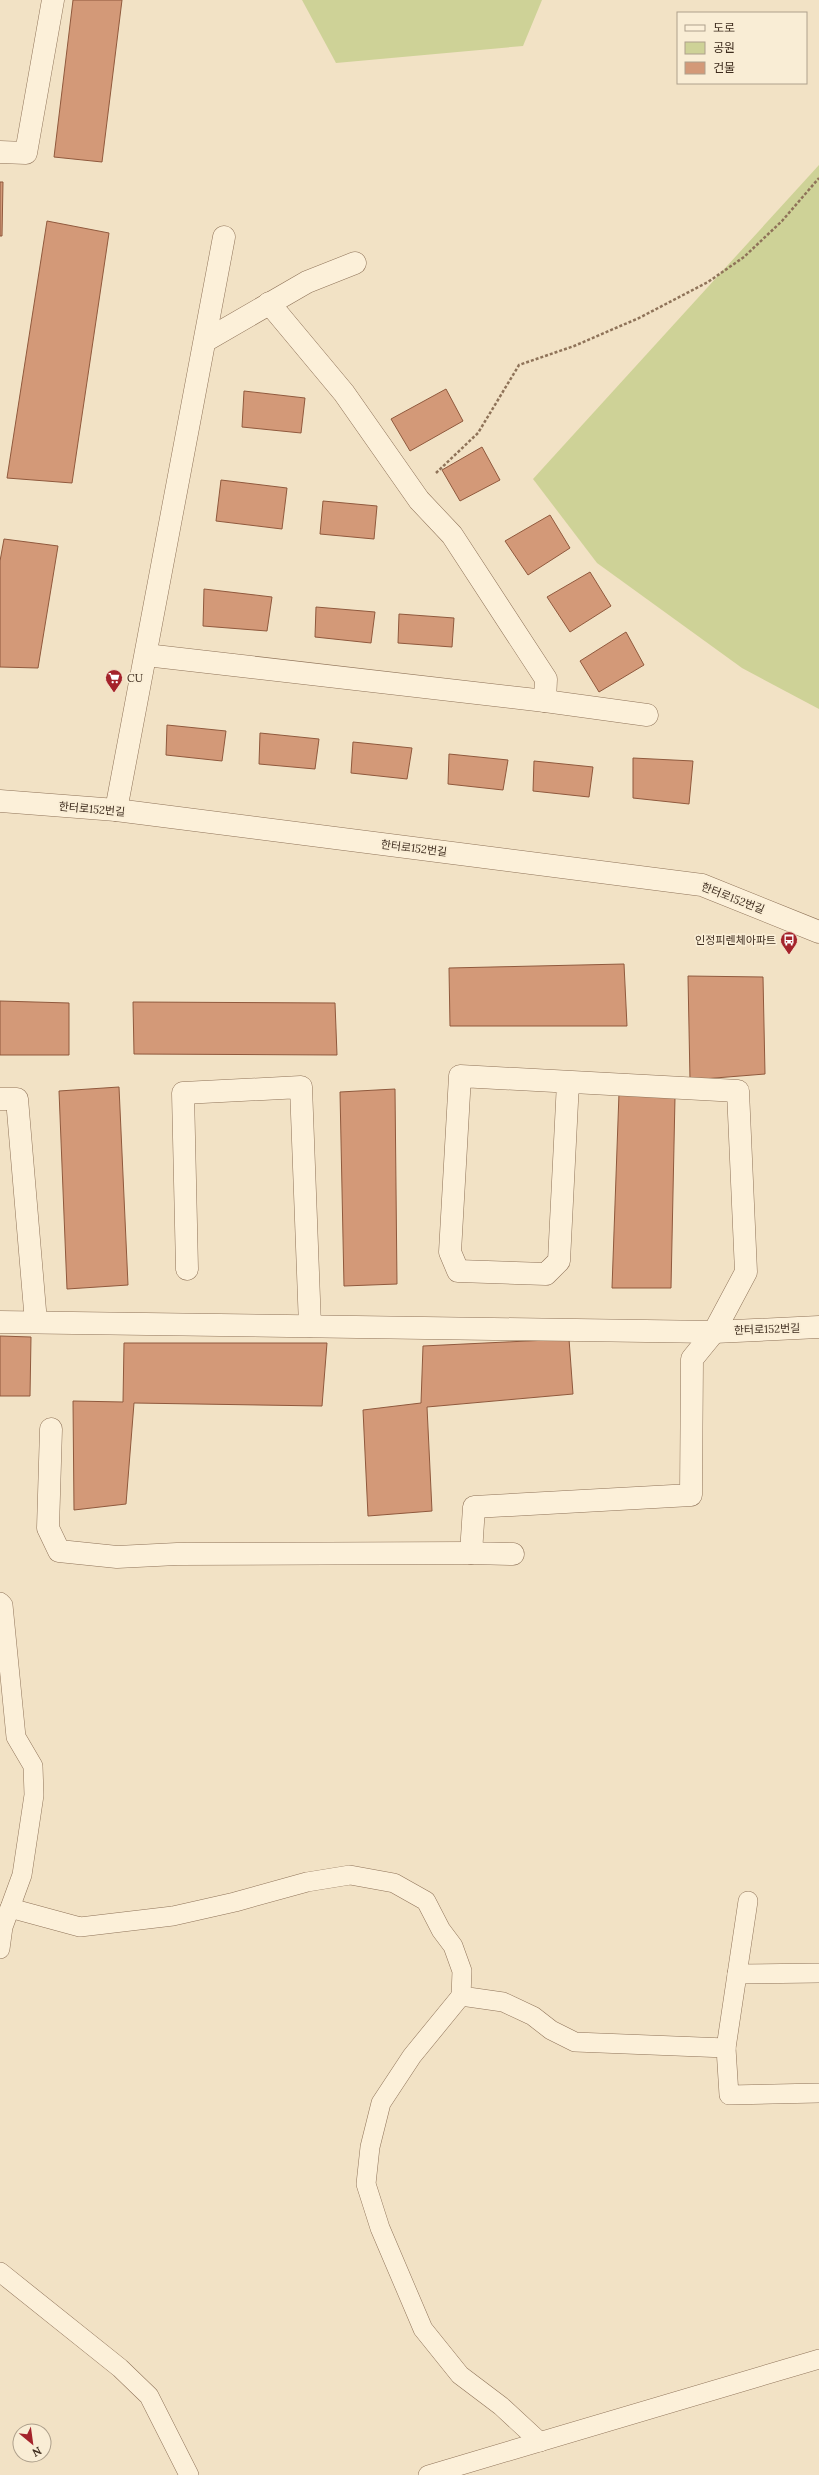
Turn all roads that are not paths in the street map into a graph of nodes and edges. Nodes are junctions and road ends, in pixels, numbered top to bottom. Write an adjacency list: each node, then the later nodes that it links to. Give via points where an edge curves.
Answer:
1 (54, 0): 2 (street, via 26,153)
2 (0, 152)
3 (224, 237): 6 (street)
4 (355, 263): 5 (street, via 307,282)
5 (269, 303): 6 (street); 8 (street, via 344,393 419,500 452,535 546,679)
6 (205, 341): 7 (street)
7 (146, 655): 8 (street); 11 (street)
8 (545, 701): 9 (street)
9 (647, 715)
10 (0, 801): 11 (street, 한터로152번길)
11 (116, 810): 12 (street, 한터로152번길, via 702,885)
12 (819, 932)
13 (568, 1082): 13 (street, via 460,1076 450,1252 458,1271 546,1274 559,1261); 20 (street, via 738,1091 746,1272)
14 (0, 1099): 17 (street, via 18,1099)
15 (187, 1269): 18 (street, via 183,1093 301,1087)
16 (0, 1322): 17 (street, 한터로152번길)
17 (36, 1322): 18 (street, 한터로152번길)
18 (310, 1326): 20 (street, 한터로152번길)
19 (819, 1327): 20 (street, 한터로152번길)
20 (714, 1332): 22 (street, via 692,1359 691,1495 474,1507)
21 (51, 1429): 22 (street, via 48,1528 59,1551 116,1557 177,1554)
22 (471, 1553): 23 (street)
23 (513, 1554)
24 (0, 1602): 26 (lane, via 3,1605 16,1737 33,1766 34,1795 22,1875)
25 (748, 1901): 29 (lane)
26 (10, 1908): 27 (lane, via 3,1927); 30 (lane, via 80,1927 173,1916 307,1882 350,1875 394,1883 426,1901 441,1930 453,1946 462,1971)
27 (0, 1949)
28 (819, 1973): 29 (lane)
29 (737, 1974): 31 (lane)
30 (461, 1996): 31 (lane, via 503,2002 533,2016 575,2042); 35 (lane, via 412,2056 381,2103 370,2147 366,2184 380,2228 423,2329 460,2374)
31 (726, 2048): 32 (lane, via 729,2095)
32 (819, 2093)
33 (0, 2272): 36 (lane, via 120,2368 149,2396)
34 (819, 2359): 35 (lane)
35 (540, 2442): 37 (lane)
36 (189, 2475)
37 (428, 2475)

